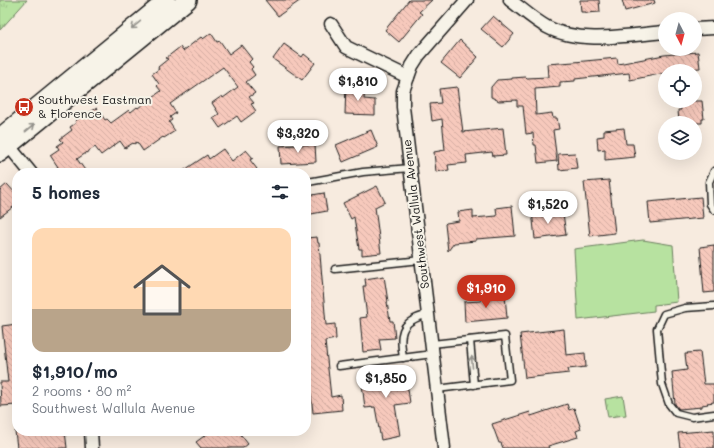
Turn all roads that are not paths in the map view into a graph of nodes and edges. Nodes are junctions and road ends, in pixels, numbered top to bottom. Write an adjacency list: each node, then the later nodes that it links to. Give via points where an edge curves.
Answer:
1 (167, 0): 10 (main road, one-way to 10)
2 (188, 0): 10 (main road, one-way to 2)
3 (467, 0): 9 (street, Southwest Wallula Avenue, via 419,55)
4 (510, 0): 8 (street, via 547,27 562,34 604,38)
5 (332, 24): 9 (street, via 346,47)
6 (714, 28): 7 (street)
7 (702, 29)
8 (658, 33)
9 (408, 77): 12 (street, Southwest Wallula Avenue, via 403,91 402,107)
10 (2, 143): 11 (street)
11 (26, 168)
12 (410, 168): 14 (lane, via 363,172); 16 (street, Southwest Wallula Avenue)
13 (714, 171): 15 (lane, via 709,182 710,204)
14 (311, 181)
15 (714, 210)
16 (421, 260): 17 (lane); 19 (street, Southwest Wallula Avenue)
17 (335, 268)
18 (714, 306): 26 (lane, via 685,308 664,314 657,329 662,384 669,404 676,413 692,417)
19 (428, 314): 21 (street, Southwest Wallula Avenue); 22 (lane, via 411,320 405,326 401,337)
20 (470, 340): 21 (lane); 24 (lane, one-way to 20); 24 (lane, via 505,336 510,380)
21 (432, 349): 22 (lane); 25 (street, Southwest Wallula Avenue)
22 (403, 358): 23 (lane)
23 (339, 366)
24 (474, 384): 25 (lane)
25 (437, 389): 29 (street, Southwest Wallula Avenue)
26 (714, 414)
27 (91, 436): 28 (street)
28 (92, 448)
29 (444, 448)

